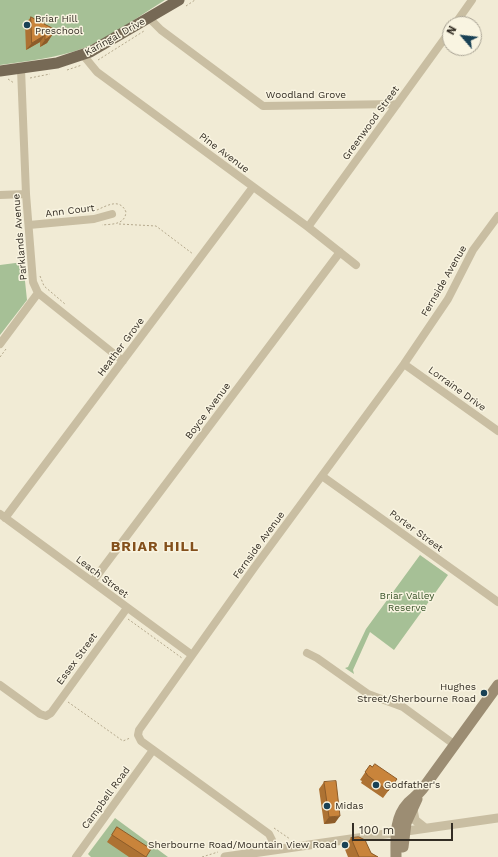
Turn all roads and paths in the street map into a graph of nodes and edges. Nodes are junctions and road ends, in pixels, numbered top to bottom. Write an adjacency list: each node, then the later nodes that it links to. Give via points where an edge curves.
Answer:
1 (179, 0): 4 (main road, Karingal Drive)
2 (472, 0): 3 (street)
3 (461, 16)
4 (149, 18): 8 (main road, Karingal Drive); 12 (street, Woodland Grove, via 161,30 263,106)
5 (66, 27): 6 (path)
6 (47, 30)
7 (442, 42): 12 (street, Greenwood Street)
8 (83, 55): 9 (main road, Karingal Drive, via 57,63); 13 (street, Pine Avenue, via 97,72)
9 (21, 69): 10 (main road, Karingal Drive); 14 (street, Parklands Avenue)
10 (2, 76): 11 (path, via 10,79)
11 (16, 89)
12 (397, 104): 20 (street, Greenwood Street)
13 (253, 188): 20 (street, Pine Avenue); 22 (street, Heather Grove)
14 (26, 194): 15 (street); 19 (street, Parklands Avenue)
15 (0, 195)
16 (112, 214): 19 (street, Ann Court, via 94,219)
17 (498, 216): 29 (street, Fernside Avenue, via 474,250 448,299)
18 (117, 224): 22 (path, via 156,226)
19 (29, 225): 24 (street, Parklands Avenue, via 33,282)
20 (308, 227): 21 (street, Pine Avenue)
21 (340, 252): 23 (street, Pine Avenue); 33 (street, Boyce Avenue)
22 (200, 259): 28 (street, Heather Grove)
23 (356, 265)
24 (38, 293): 25 (street); 28 (street)
25 (0, 344)
26 (9, 345): 27 (path)
27 (0, 357)
28 (123, 361): 32 (street, Heather Grove)
29 (404, 364): 30 (street, Lorraine Drive); 31 (street, Fernside Avenue)
30 (498, 431)
31 (322, 476): 34 (street, Porter Street); 36 (street, Fernside Avenue)
32 (3, 516): 33 (street, Leach Street)
33 (93, 582): 35 (street, Leach Street)
34 (498, 602)
35 (127, 608): 36 (street, Leach Street); 41 (street, Essex Street)
36 (189, 653): 38 (path); 42 (street, Fernside Avenue, via 141,725)
37 (307, 653): 43 (street, via 368,694 403,707)
38 (182, 660)
39 (0, 685): 41 (street, Essex Street, via 46,716)
40 (498, 685): 43 (main road)
41 (62, 698): 42 (path, via 122,741)
42 (138, 735): 44 (street, via 141,742)
43 (455, 745): 45 (main road)
44 (153, 750): 52 (street, via 269,834); 53 (street, Campbell Road)
45 (417, 797): 46 (main road); 50 (main road, via 409,802 400,814)
46 (413, 808): 49 (street, via 415,820); 50 (main road)
47 (498, 818): 49 (street)
48 (269, 824): 51 (path)
49 (425, 828): 50 (street)
50 (400, 831): 52 (street); 55 (main road); 56 (main road)
51 (292, 840)
52 (272, 850): 54 (street)
53 (76, 857)
54 (225, 857)
55 (396, 857)
56 (403, 857)

